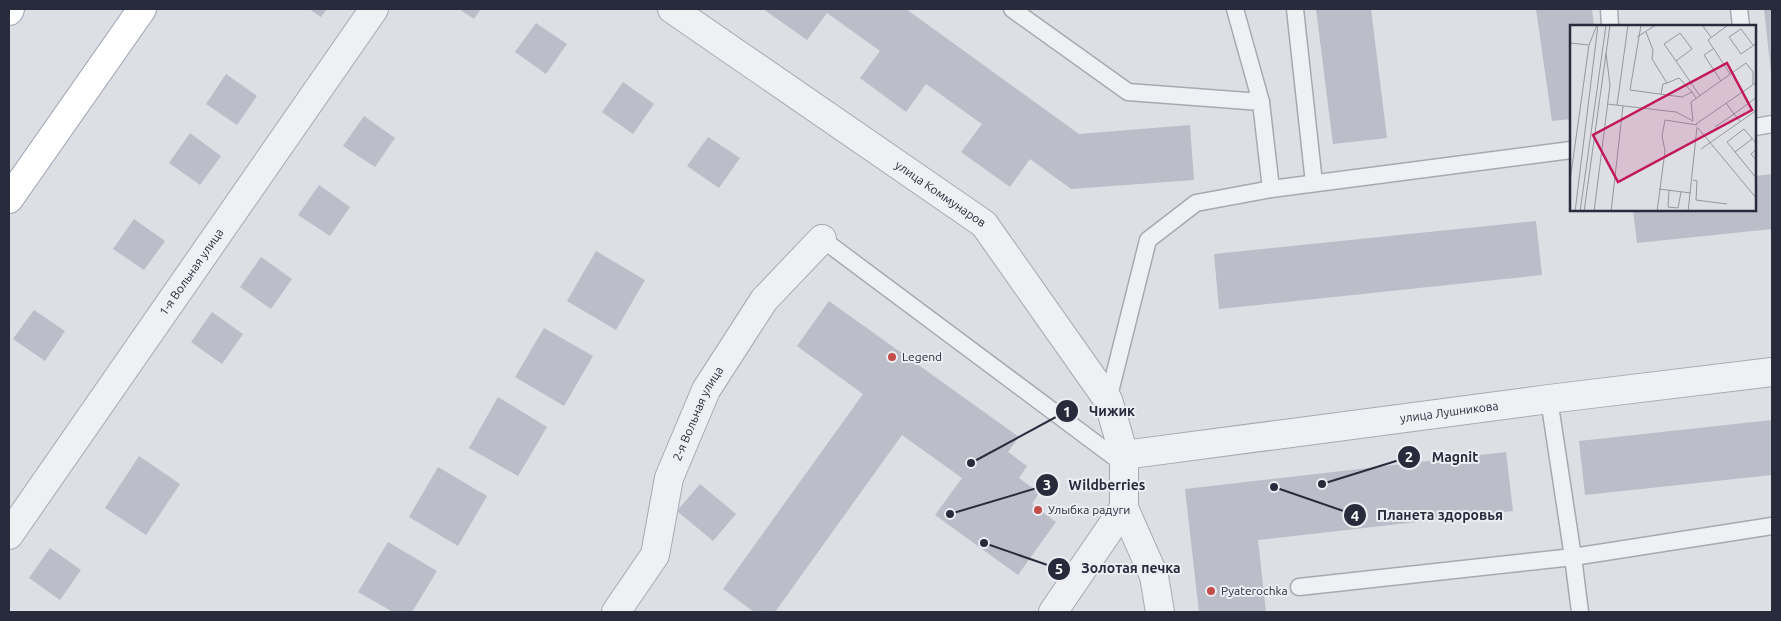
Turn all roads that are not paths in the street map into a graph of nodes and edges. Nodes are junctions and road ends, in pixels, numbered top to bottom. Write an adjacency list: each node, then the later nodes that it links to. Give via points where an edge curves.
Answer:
1 (142, 9): 17 (main road)
2 (374, 9): 25 (street, 1-я Вольная улица)
3 (672, 9): 21 (street, улица Коммунаров, via 984,224)
4 (1012, 9): 11 (lane, via 1128,92)
5 (1235, 9): 11 (lane)
6 (1295, 9): 15 (lane)
7 (1609, 9): 9 (lane)
8 (1739, 9): 10 (lane)
9 (1610, 25)
10 (1740, 25)
11 (1261, 102): 16 (lane)
12 (1772, 124): 13 (lane)
13 (1756, 126)
14 (1570, 150): 15 (lane)
15 (1314, 183): 16 (lane)
16 (1271, 188): 21 (lane, via 1196,203 1148,240)
17 (9, 200)
18 (822, 239): 22 (lane); 28 (street, 2-я Вольная улица, via 764,300 706,390 669,478 655,555)
19 (1772, 372): 20 (street, улица Лушникова)
20 (1549, 399): 22 (street, улица Лушникова); 26 (lane)
21 (1108, 400): 22 (street, улица Коммунаров)
22 (1125, 460): 23 (street, улица Коммунаров)
23 (1124, 508): 29 (street); 30 (street, via 1154,576)
24 (1772, 526): 26 (lane)
25 (9, 535)
26 (1573, 556): 27 (lane); 31 (lane)
27 (1299, 587)
28 (616, 612)
29 (1053, 612)
30 (1160, 612)
31 (1580, 612)

